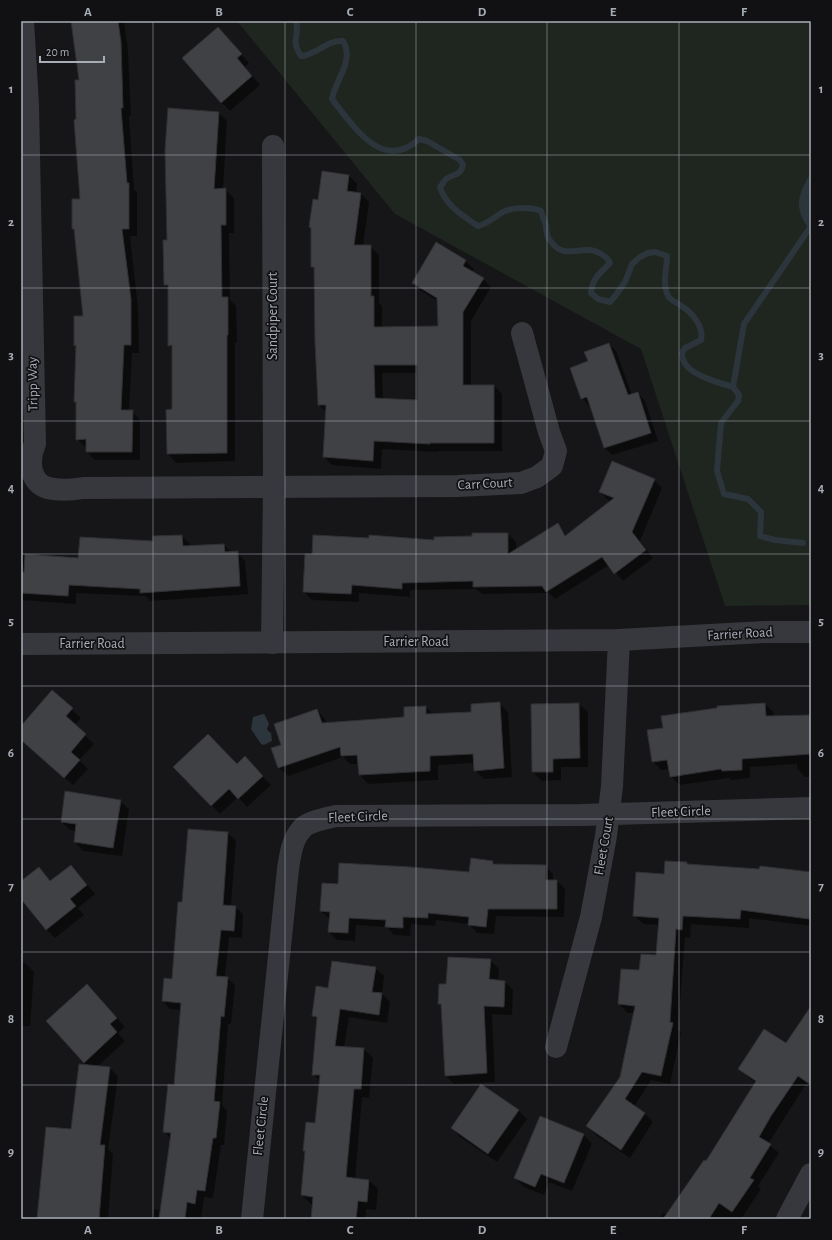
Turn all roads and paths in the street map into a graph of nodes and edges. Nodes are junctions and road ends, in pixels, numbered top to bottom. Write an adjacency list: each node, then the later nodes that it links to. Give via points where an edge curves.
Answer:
1 (23, 21): 4 (street, Tripp Way, via 28,105 34,444 30,463 33,473 39,483 58,490)
2 (272, 146): 4 (street, Sandpiper Court)
3 (522, 333): 4 (street, Carr Court, via 556,451 552,466 537,477 521,482 458,486)
4 (274, 487): 7 (street, Sandpiper Court)
5 (811, 632): 6 (street, Farrier Road)
6 (619, 640): 7 (street, Farrier Road); 10 (street, Fleet Court)
7 (272, 643): 8 (street, Farrier Road)
8 (21, 644)
9 (811, 808): 10 (street, Fleet Circle)
10 (610, 814): 11 (street, Fleet Court, via 591,917); 13 (street, Fleet Circle, via 336,816 320,819 301,829 291,850 288,868)
11 (556, 1047)
12 (811, 1174): 14 (street)
13 (252, 1219)
14 (787, 1219)

